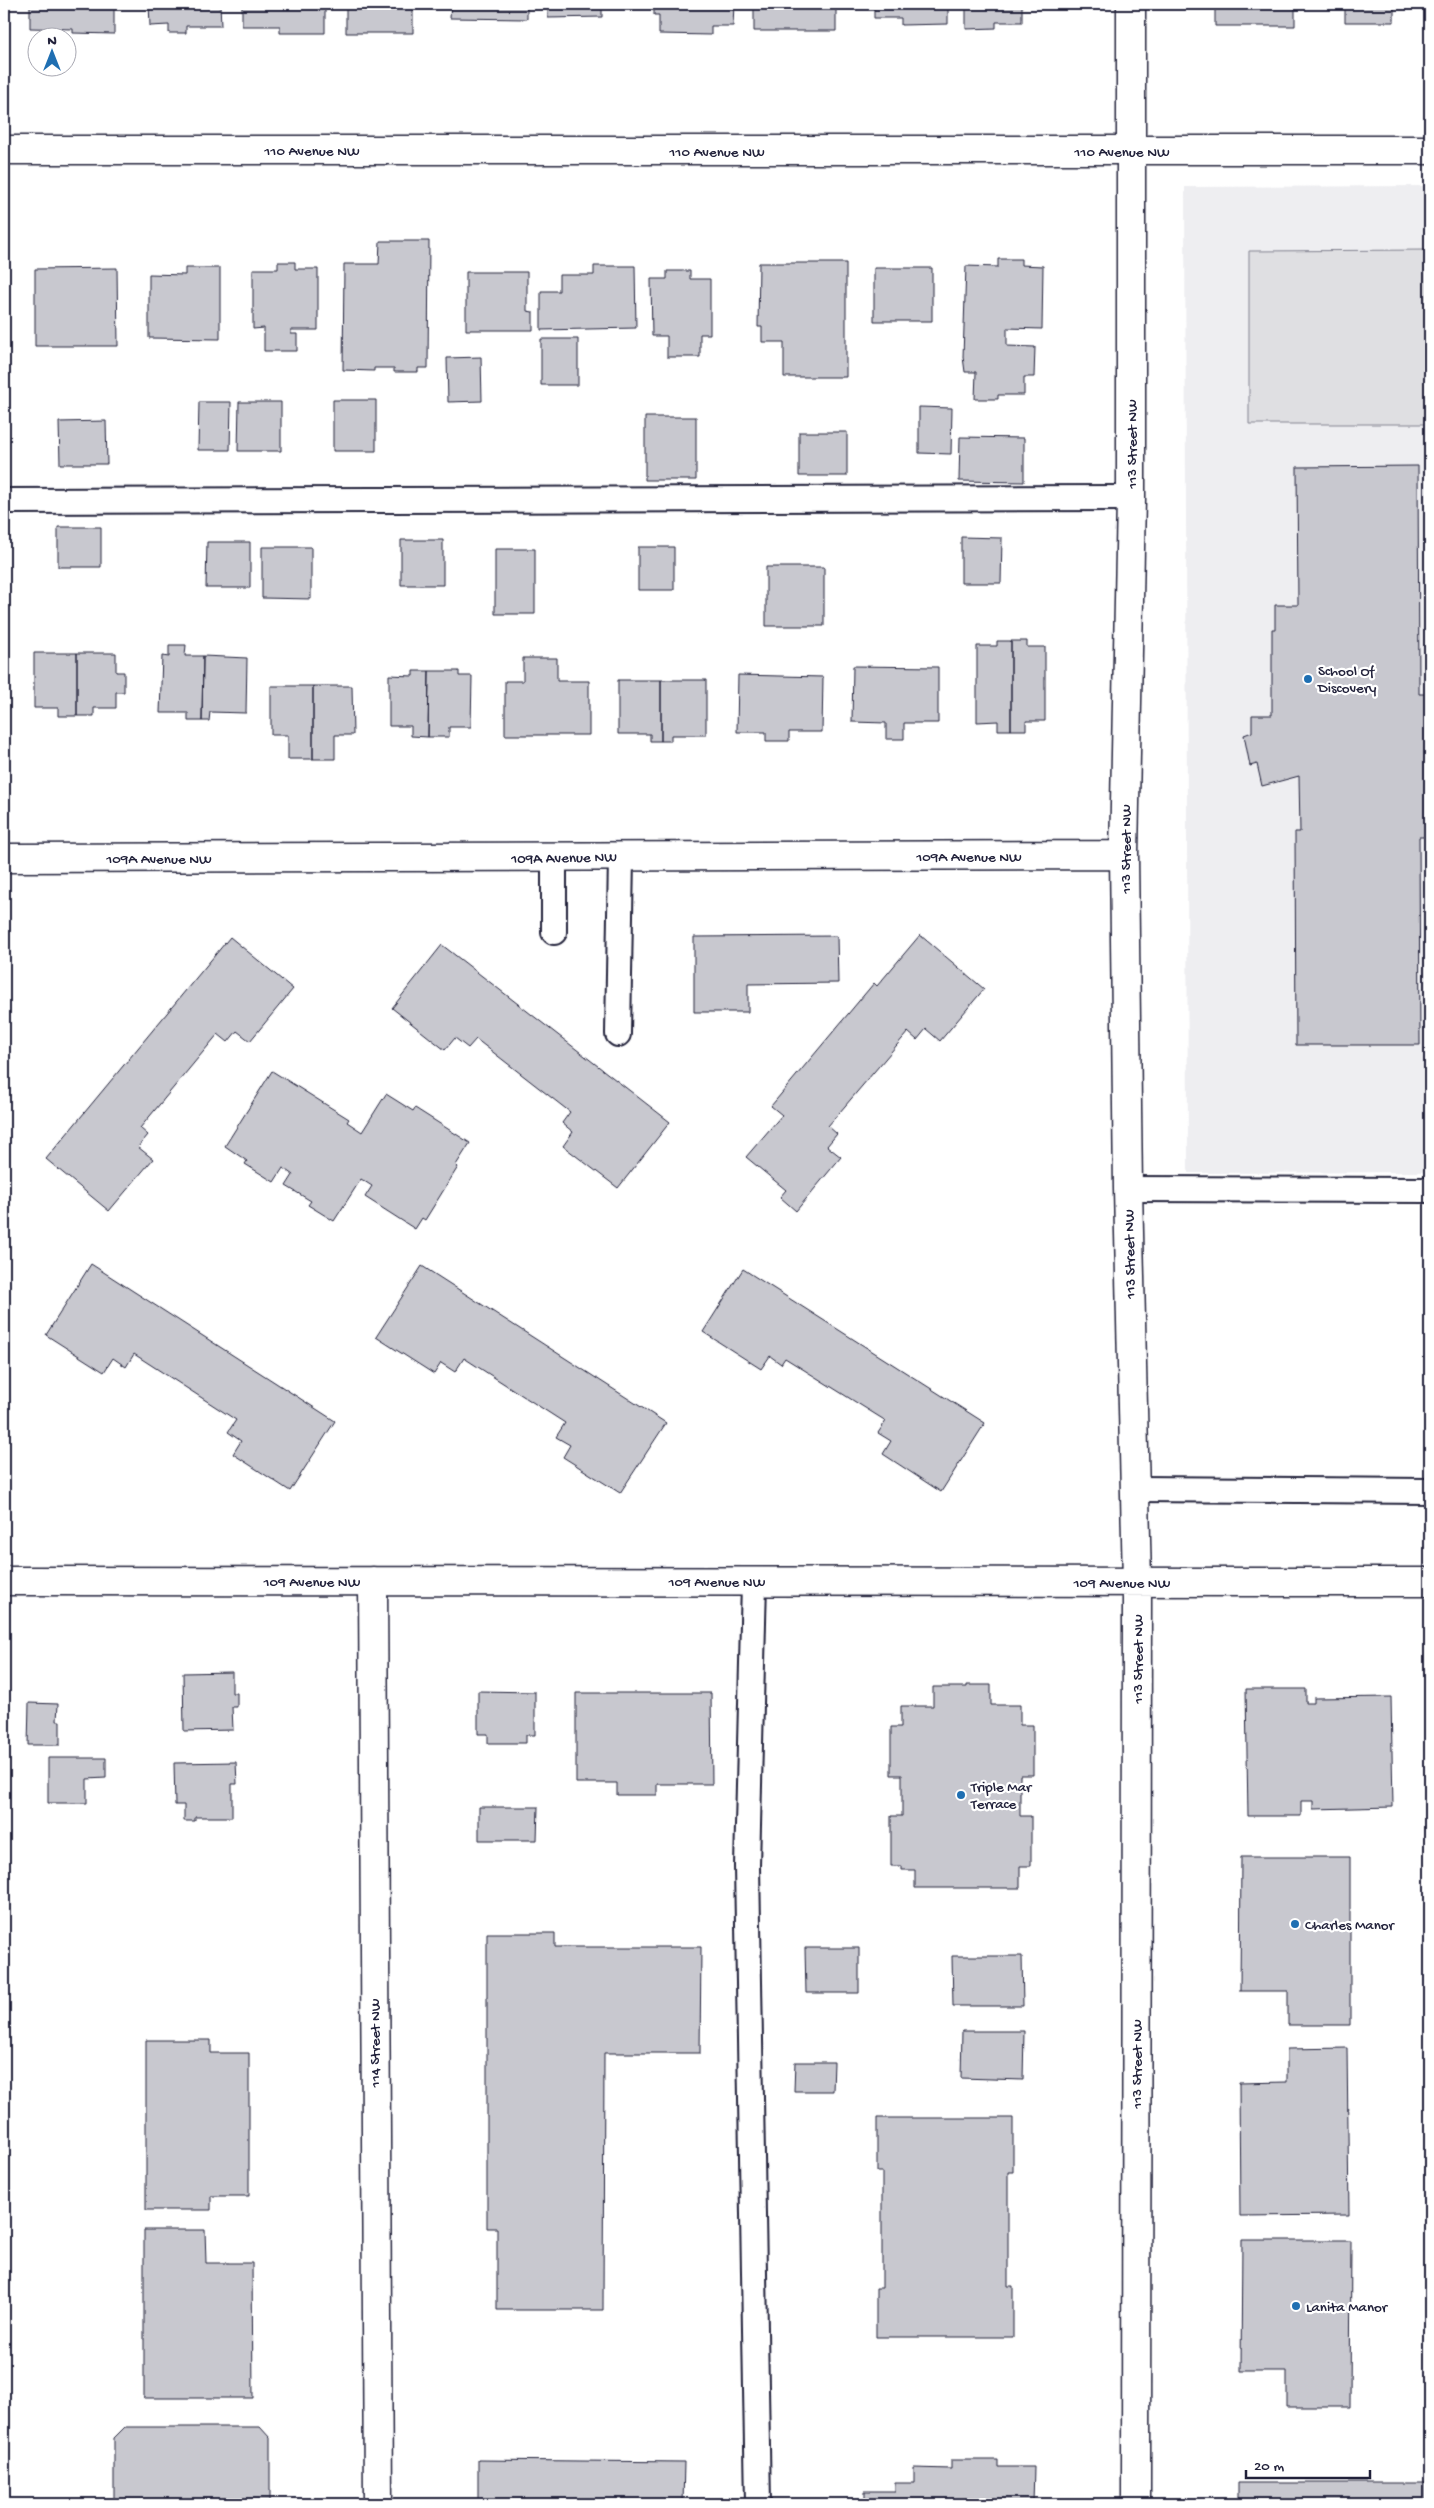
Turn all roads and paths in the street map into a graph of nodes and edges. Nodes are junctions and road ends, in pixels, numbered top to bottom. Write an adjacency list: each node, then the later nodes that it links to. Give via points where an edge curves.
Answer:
1 (1131, 4): 4 (street, 113 Street NW)
2 (4, 150): 4 (street, 110 Avenue NW)
3 (1430, 150): 4 (street, 110 Avenue NW)
4 (1130, 151): 5 (street, 113 Street NW)
5 (1131, 498): 6 (lane); 7 (street, 113 Street NW)
6 (4, 501)
7 (1124, 855): 8 (street, 109A Avenue NW); 13 (street, 113 Street NW)
8 (621, 857): 10 (street, 109A Avenue NW); 12 (lane)
9 (4, 858): 10 (street, 109A Avenue NW)
10 (554, 858): 11 (lane)
11 (554, 932)
12 (618, 1034)
13 (1128, 1189): 14 (lane); 15 (street, 113 Street NW)
14 (1430, 1190)
15 (1135, 1489): 16 (lane); 20 (street, 113 Street NW)
16 (1430, 1491)
17 (4, 1581): 18 (street, 109 Avenue NW)
18 (373, 1581): 19 (street, 109 Avenue NW); 22 (street, 114 Street NW)
19 (754, 1582): 20 (street, 109 Avenue NW); 23 (lane, via 748,1866)
20 (1137, 1582): 21 (street, 109 Avenue NW); 24 (street, 113 Street NW)
21 (1430, 1582)
22 (378, 2504)
23 (758, 2504)
24 (1136, 2504)

